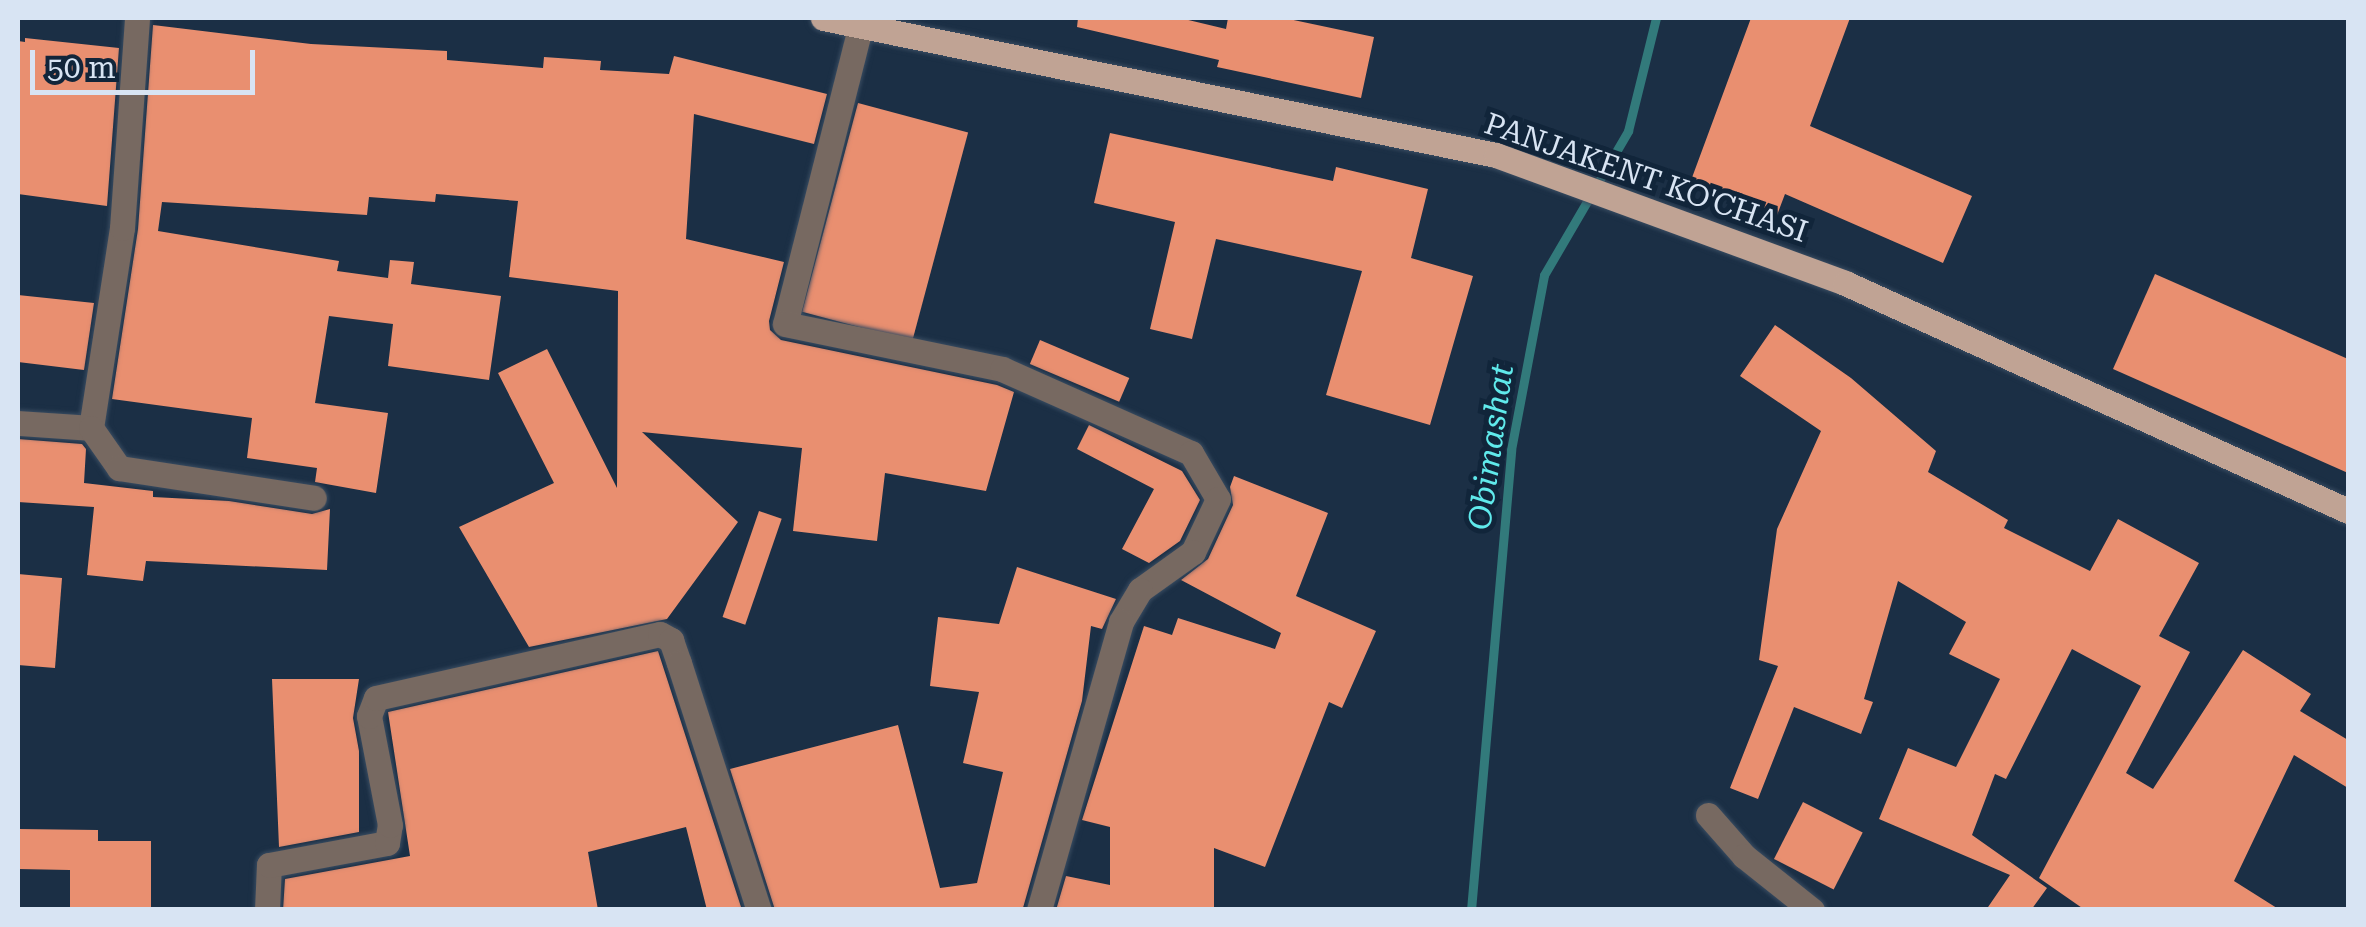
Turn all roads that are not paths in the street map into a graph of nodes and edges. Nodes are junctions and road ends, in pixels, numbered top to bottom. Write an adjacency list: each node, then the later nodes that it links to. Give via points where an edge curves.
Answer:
1 (138, 18): 5 (street, via 122,228)
2 (823, 18): 3 (main road, PANJAKENT KO'CHASI)
3 (860, 24): 7 (main road, PANJAKENT KO'CHASI, via 1496,155 1845,283); 11 (street, via 784,324 1002,369 1191,453 1218,499 1193,552 1140,590 1122,622)
4 (18, 423): 5 (street)
5 (91, 428): 6 (street, via 119,468)
6 (314, 498)
7 (2348, 510)
8 (1708, 815): 12 (street, via 1744,856)
9 (268, 910): 10 (street, via 269,865 388,843 370,716 376,698 660,634 671,640 680,664)
10 (758, 910)
11 (1039, 910)
12 (1812, 910)

